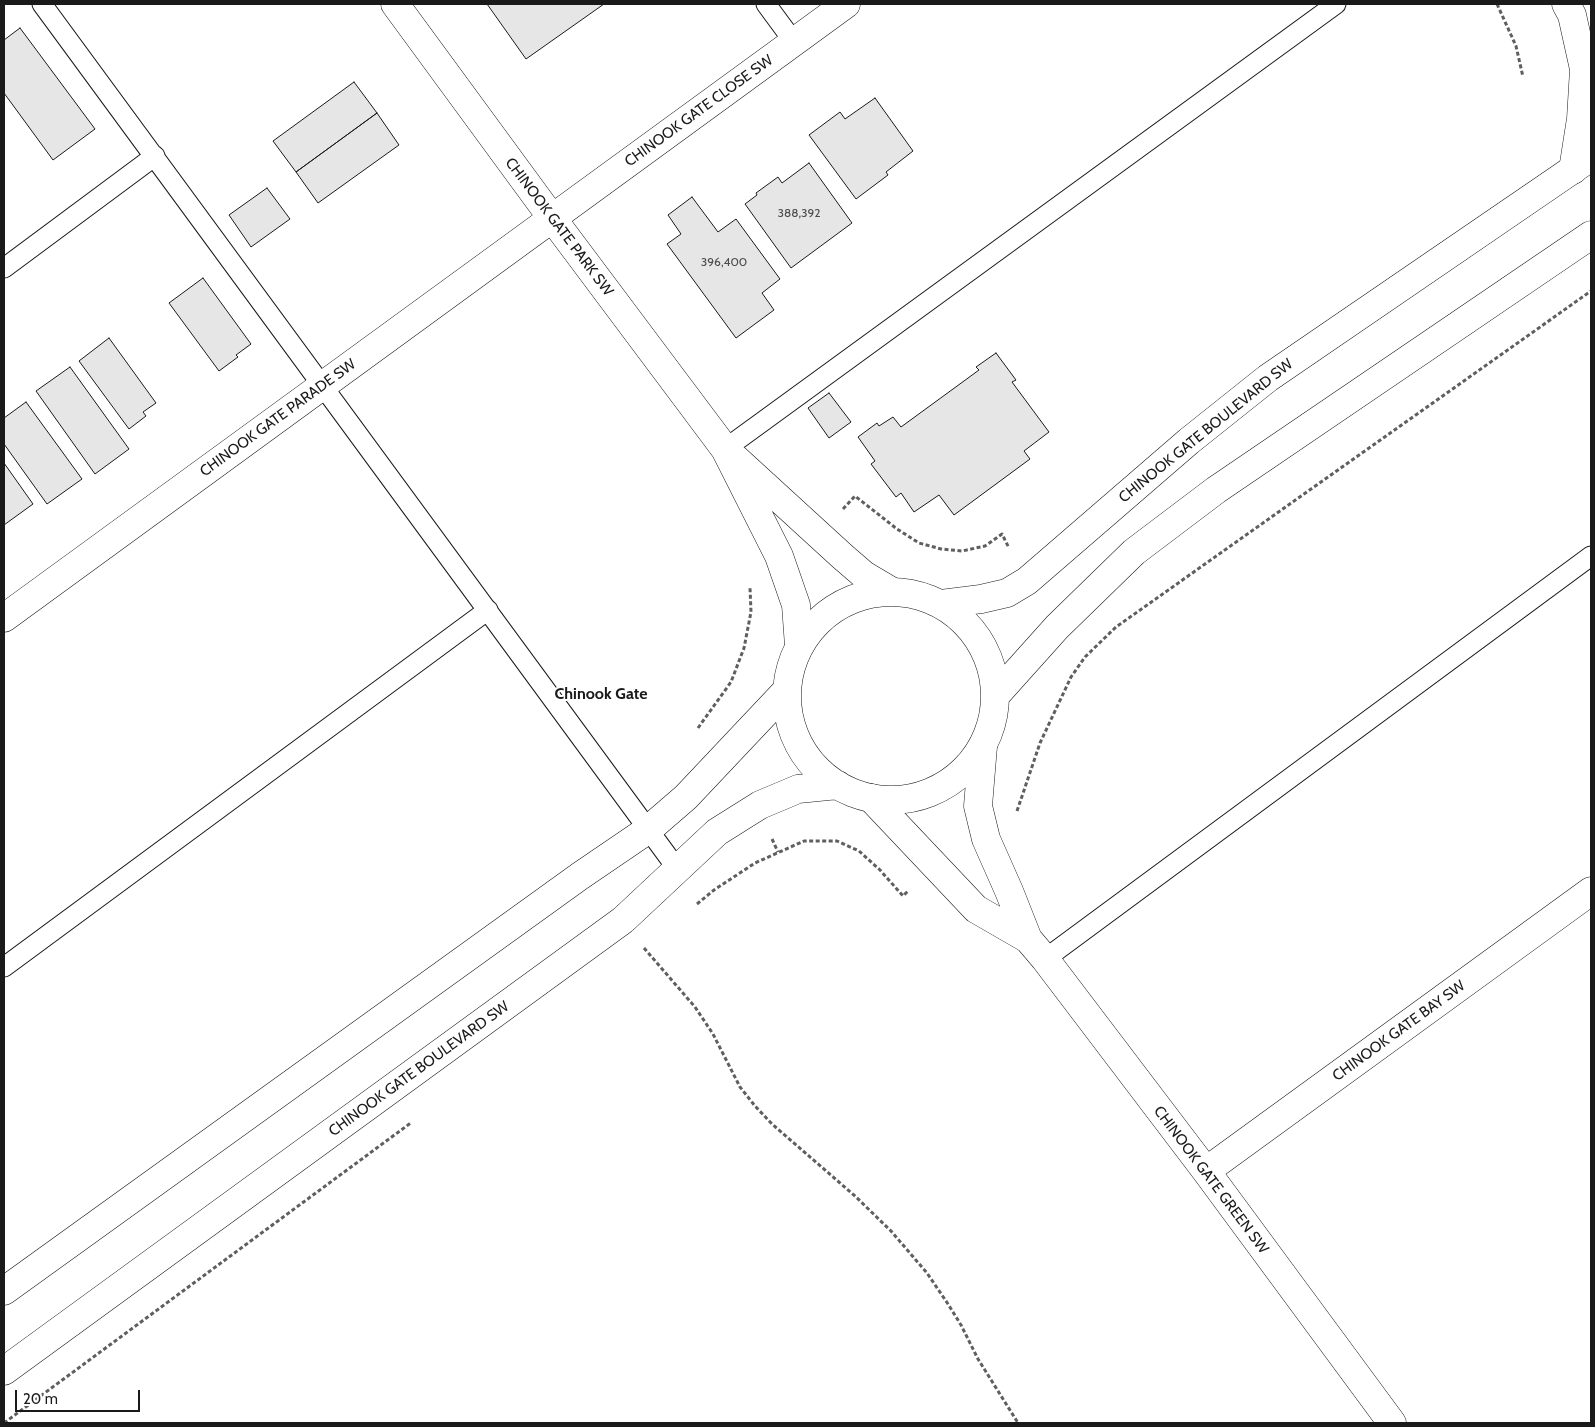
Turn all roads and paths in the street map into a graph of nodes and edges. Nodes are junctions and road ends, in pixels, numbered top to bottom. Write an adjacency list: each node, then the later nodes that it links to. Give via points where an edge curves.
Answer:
1 (42, 4): 10 (lane)
2 (395, 4): 12 (street, CHINOOK GATE PARK SW)
3 (766, 4): 8 (lane)
4 (846, 4): 8 (street, CHINOOK GATE CLOSE SW)
5 (1336, 4): 17 (lane)
6 (1497, 4): 9 (path, via 1516,46)
7 (1566, 4): 11 (street, via 1572,15 1584,69)
8 (794, 42): 12 (street, CHINOOK GATE CLOSE SW)
9 (1522, 76)
10 (155, 156): 14 (lane); 16 (lane)
11 (1582, 163): 23 (street, CHINOOK GATE BOULEVARD SW, via 1268,378 1027,581 1007,593)
12 (552, 218): 16 (street, CHINOOK GATE PARADE SW); 17 (street, CHINOOK GATE PARK SW)
13 (1591, 235): 28 (street, via 1216,490 1134,552 1057,627)
14 (4, 268)
15 (1591, 291): 33 (path, via 1116,627 1071,677 1040,743)
16 (322, 385): 24 (lane); 25 (street, CHINOOK GATE PARADE SW)
17 (726, 449): 22 (street, CHINOOK GATE PARK SW, via 842,556); 26 (street, CHINOOK GATE PARK SW, via 779,556 796,605)
18 (855, 496): 19 (path, via 896,529 919,543 941,549 962,552 984,546)
19 (1002, 534)
20 (1591, 556): 40 (lane)
21 (750, 580): 29 (path, via 750,612 744,648 731,682)
22 (890, 591): 23 (street, via 917,594); 26 (street, via 863,595 837,606 816,624)
23 (941, 604): 28 (street, via 964,620 981,642 992,668)
24 (488, 610): 34 (lane); 41 (lane)
25 (4, 618)
26 (799, 646): 27 (street)
27 (787, 690): 31 (street, via 790,718 799,744 815,768); 34 (street, via 686,796)
28 (996, 695): 30 (street, via 993,721)
29 (694, 734)
30 (984, 746): 32 (street, via 964,772 936,791 904,800); 40 (street, CHINOOK GATE GREEN SW, via 978,806 986,839)
31 (838, 785): 32 (street); 35 (street, CHINOOK GATE BOULEVARD SW, via 798,789 760,805 717,832)
32 (871, 798): 40 (street, CHINOOK GATE GREEN SW, via 976,909)
33 (1015, 818)
34 (649, 829): 35 (lane); 44 (street)
35 (678, 870): 45 (street, CHINOOK GATE BOULEVARD SW, via 623,920)
36 (1591, 892): 43 (street, CHINOOK GATE BAY SW)
37 (902, 896): 38 (path, via 859,851 837,841 804,841 755,863)
38 (693, 907)
39 (643, 946): 47 (path, via 713,1034 740,1086 755,1106 855,1196 927,1273)
40 (1036, 949): 43 (street, CHINOOK GATE GREEN SW)
41 (4, 967)
42 (418, 1117): 46 (path)
43 (1206, 1172): 48 (street, CHINOOK GATE GREEN SW)
44 (4, 1291)
45 (4, 1371)
46 (4, 1423)
47 (1018, 1423)
48 (1392, 1423)

